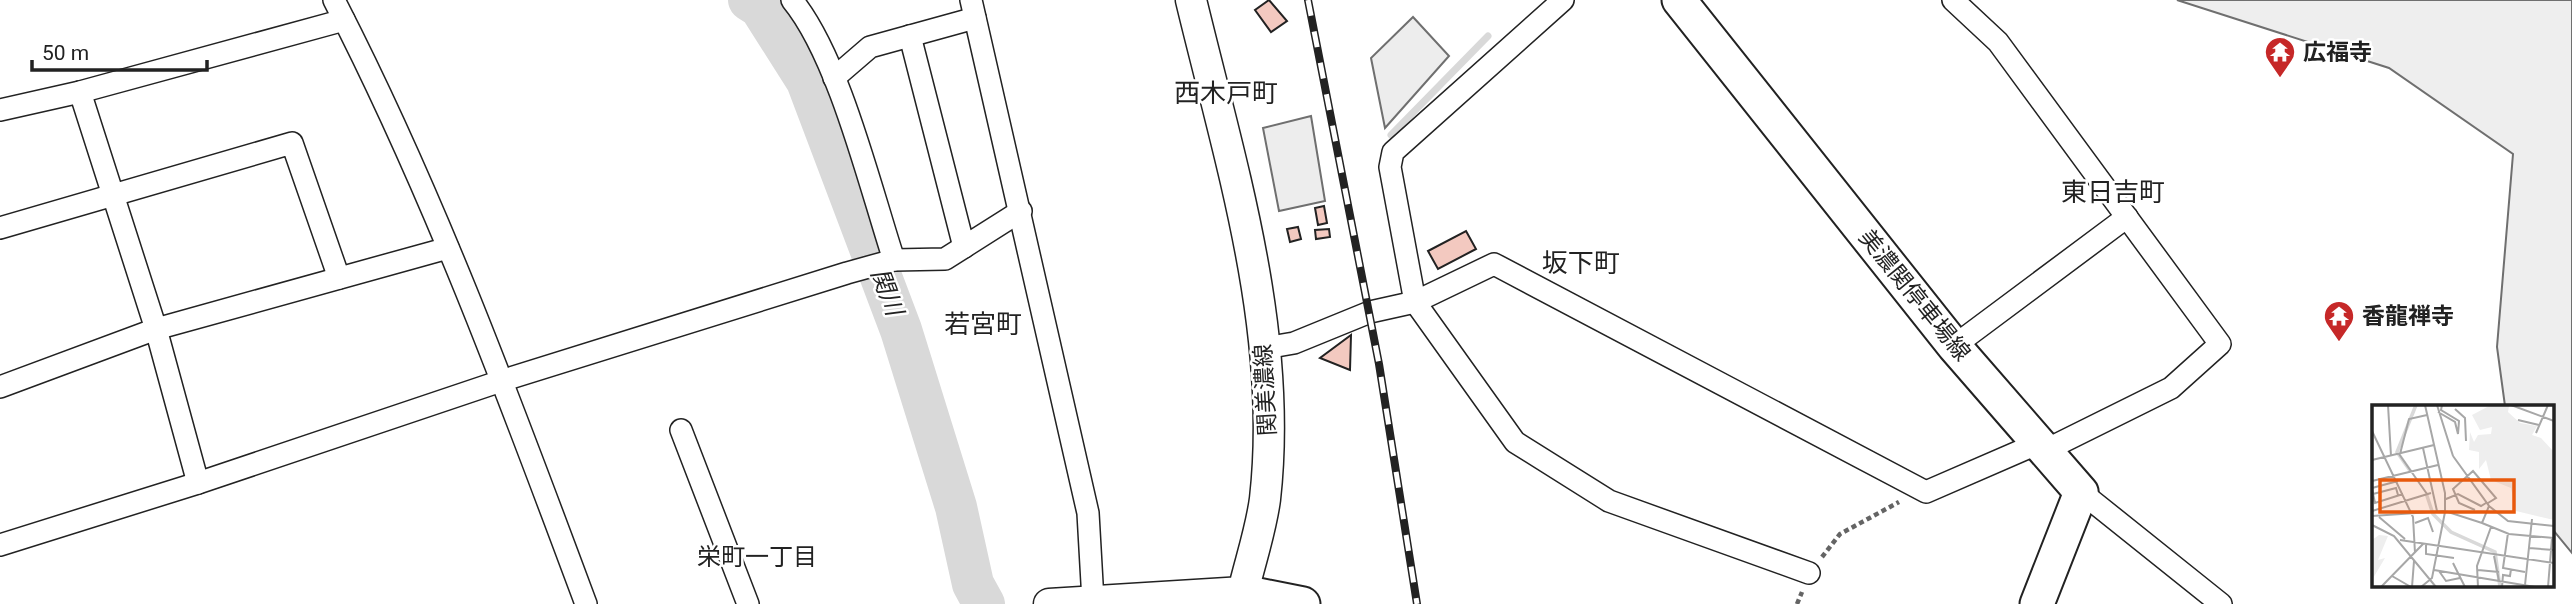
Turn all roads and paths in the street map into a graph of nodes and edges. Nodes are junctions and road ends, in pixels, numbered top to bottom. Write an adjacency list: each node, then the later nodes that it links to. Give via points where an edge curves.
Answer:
1 (334, 0): 8 (street)
2 (792, 0): 10 (street)
3 (1191, 0): 24 (main road, 関美濃線, via 1251,248)
4 (1563, 0): 21 (street, via 1393,152 1390,167)
5 (1679, 0): 23 (main road, 美濃関停車場線)
6 (1954, 0): 15 (street, via 1998,42)
7 (973, 9): 9 (street); 14 (street)
8 (344, 20): 11 (street); 17 (street)
9 (910, 36): 10 (street, via 870,47); 18 (street)
10 (834, 78): 19 (street)
11 (80, 92): 12 (street); 13 (street)
12 (0, 110)
13 (113, 194): 16 (street); 20 (street, via 292,143); 22 (street)
14 (1021, 211): 18 (street); 35 (street, via 1088,513)
15 (2127, 217): 23 (street); 28 (street, via 2220,344 2171,388)
16 (0, 228)
17 (448, 247): 20 (street); 25 (street)
18 (964, 247): 19 (street, via 945,259)
19 (894, 260): 25 (street)
20 (339, 278): 22 (street)
21 (1415, 302): 24 (street, via 1370,312 1294,343); 30 (street, via 1494,264); 33 (street, via 1515,442 1608,501)
22 (156, 329): 26 (street); 29 (street)
23 (1954, 346): 28 (main road, 美濃関停車場線)
24 (1265, 348): 34 (main road, 関美濃線, via 1269,432 1265,501)
25 (504, 380): 29 (street); 36 (street)
26 (0, 387)
27 (681, 429): 37 (street)
28 (2043, 447): 30 (street); 31 (main road, 美濃関停車場線)
29 (198, 484): 32 (street)
30 (1926, 492): 33 (path, via 1886,507 1840,534)
31 (2081, 492): 40 (main road); 41 (street)
32 (0, 545)
33 (1809, 573)
34 (1243, 592): 35 (main road); 39 (main road)
35 (1093, 601): 38 (main road)
36 (586, 604)
37 (748, 604)
38 (1049, 604)
39 (1303, 604)
40 (2037, 604)
41 (2221, 604)

